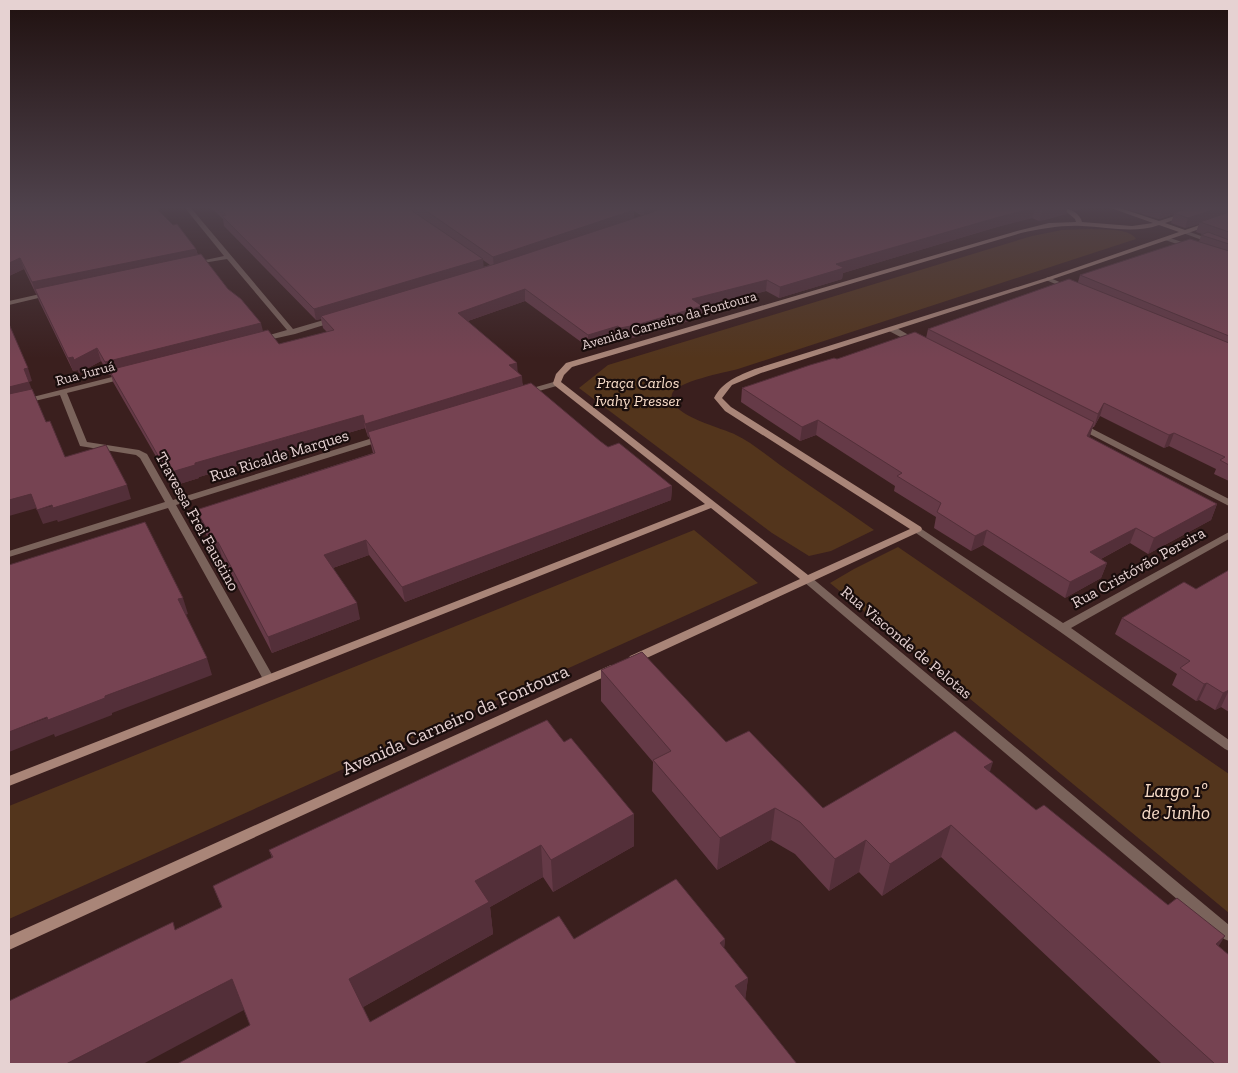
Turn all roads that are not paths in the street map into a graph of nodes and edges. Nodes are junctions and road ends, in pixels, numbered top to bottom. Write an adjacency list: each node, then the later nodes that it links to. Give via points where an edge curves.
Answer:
1 (223, 258): 5 (street)
2 (229, 258): 12 (street)
3 (931, 258): 16 (main road, Avenida Carneiro da Fontoura, via 569,365)
4 (1110, 258): 6 (main road)
5 (190, 265)
6 (1048, 279): 7 (street); 11 (main road)
7 (1075, 290)
8 (56, 293): 9 (street)
9 (9, 303)
10 (338, 318): 12 (street)
11 (892, 329): 14 (street); 25 (main road, via 733,381 722,388 718,398 745,421)
12 (292, 332): 13 (street)
13 (254, 342)
14 (928, 348)
15 (130, 374): 17 (street, Rua Juruá)
16 (557, 383): 18 (street); 23 (main road, Rua Visconde de Pelotas)
17 (63, 392): 19 (street, Rua Juruá); 24 (street, Travessa Frei Faustino, via 83,444 144,456)
18 (520, 395)
19 (9, 405)
20 (1070, 421): 22 (street)
21 (387, 436): 24 (street, Rua Ricalde Marques)
22 (1229, 503)
23 (713, 504): 28 (main road, Rua Visconde de Pelotas); 30 (main road)
24 (170, 505): 27 (street, Rua Ricalde Marques); 30 (street, Travessa Frei Faustino)
25 (917, 529): 28 (main road, Avenida Carneiro da Fontoura); 29 (street)
26 (1229, 535): 29 (street, Rua Cristóvão Pereira)
27 (9, 554)
28 (808, 580): 33 (street, Rua Visconde de Pelotas); 34 (main road, Avenida Carneiro da Fontoura)
29 (1063, 628): 31 (street)
30 (268, 678): 32 (main road)
31 (1229, 746)
32 (9, 781)
33 (1229, 934)
34 (9, 942)

